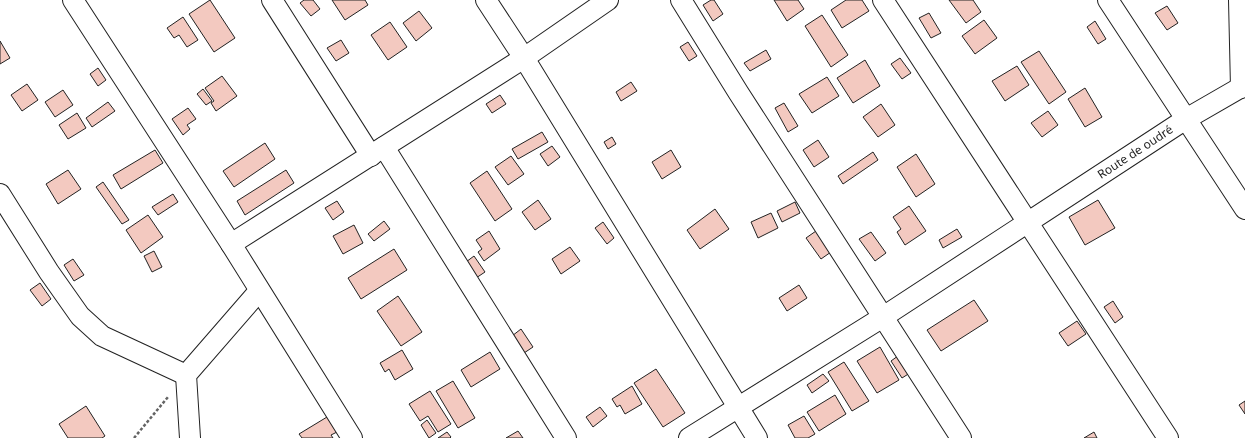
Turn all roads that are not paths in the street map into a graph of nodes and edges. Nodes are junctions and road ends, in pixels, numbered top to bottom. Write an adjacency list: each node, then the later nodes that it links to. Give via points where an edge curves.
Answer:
1 (73, 0): 16 (street)
2 (272, 0): 12 (street)
3 (486, 0): 9 (street)
4 (608, 0): 9 (street)
5 (681, 0): 18 (street)
6 (883, 0): 15 (street)
7 (1108, 0): 11 (street)
8 (1239, 0): 10 (street)
9 (524, 58): 12 (street); 20 (street)
10 (1243, 87): 11 (street, Route de oudré)
11 (1186, 119): 14 (street); 15 (street, Route de oudré)
12 (377, 151): 16 (street); 23 (street)
13 (0, 194): 19 (street, via 80,316 102,336)
14 (1245, 209)
15 (1028, 222): 18 (street, Route de oudré); 27 (street)
16 (231, 244): 17 (street)
17 (259, 290): 19 (street); 22 (street)
18 (883, 317): 20 (street, Route de oudré); 26 (street)
19 (186, 375): 21 (street)
20 (739, 408): 24 (street, Route de oudré); 25 (street)
21 (190, 438)
22 (352, 438)
23 (566, 438)
24 (689, 438)
25 (757, 438)
26 (961, 438)
27 (1168, 438)

